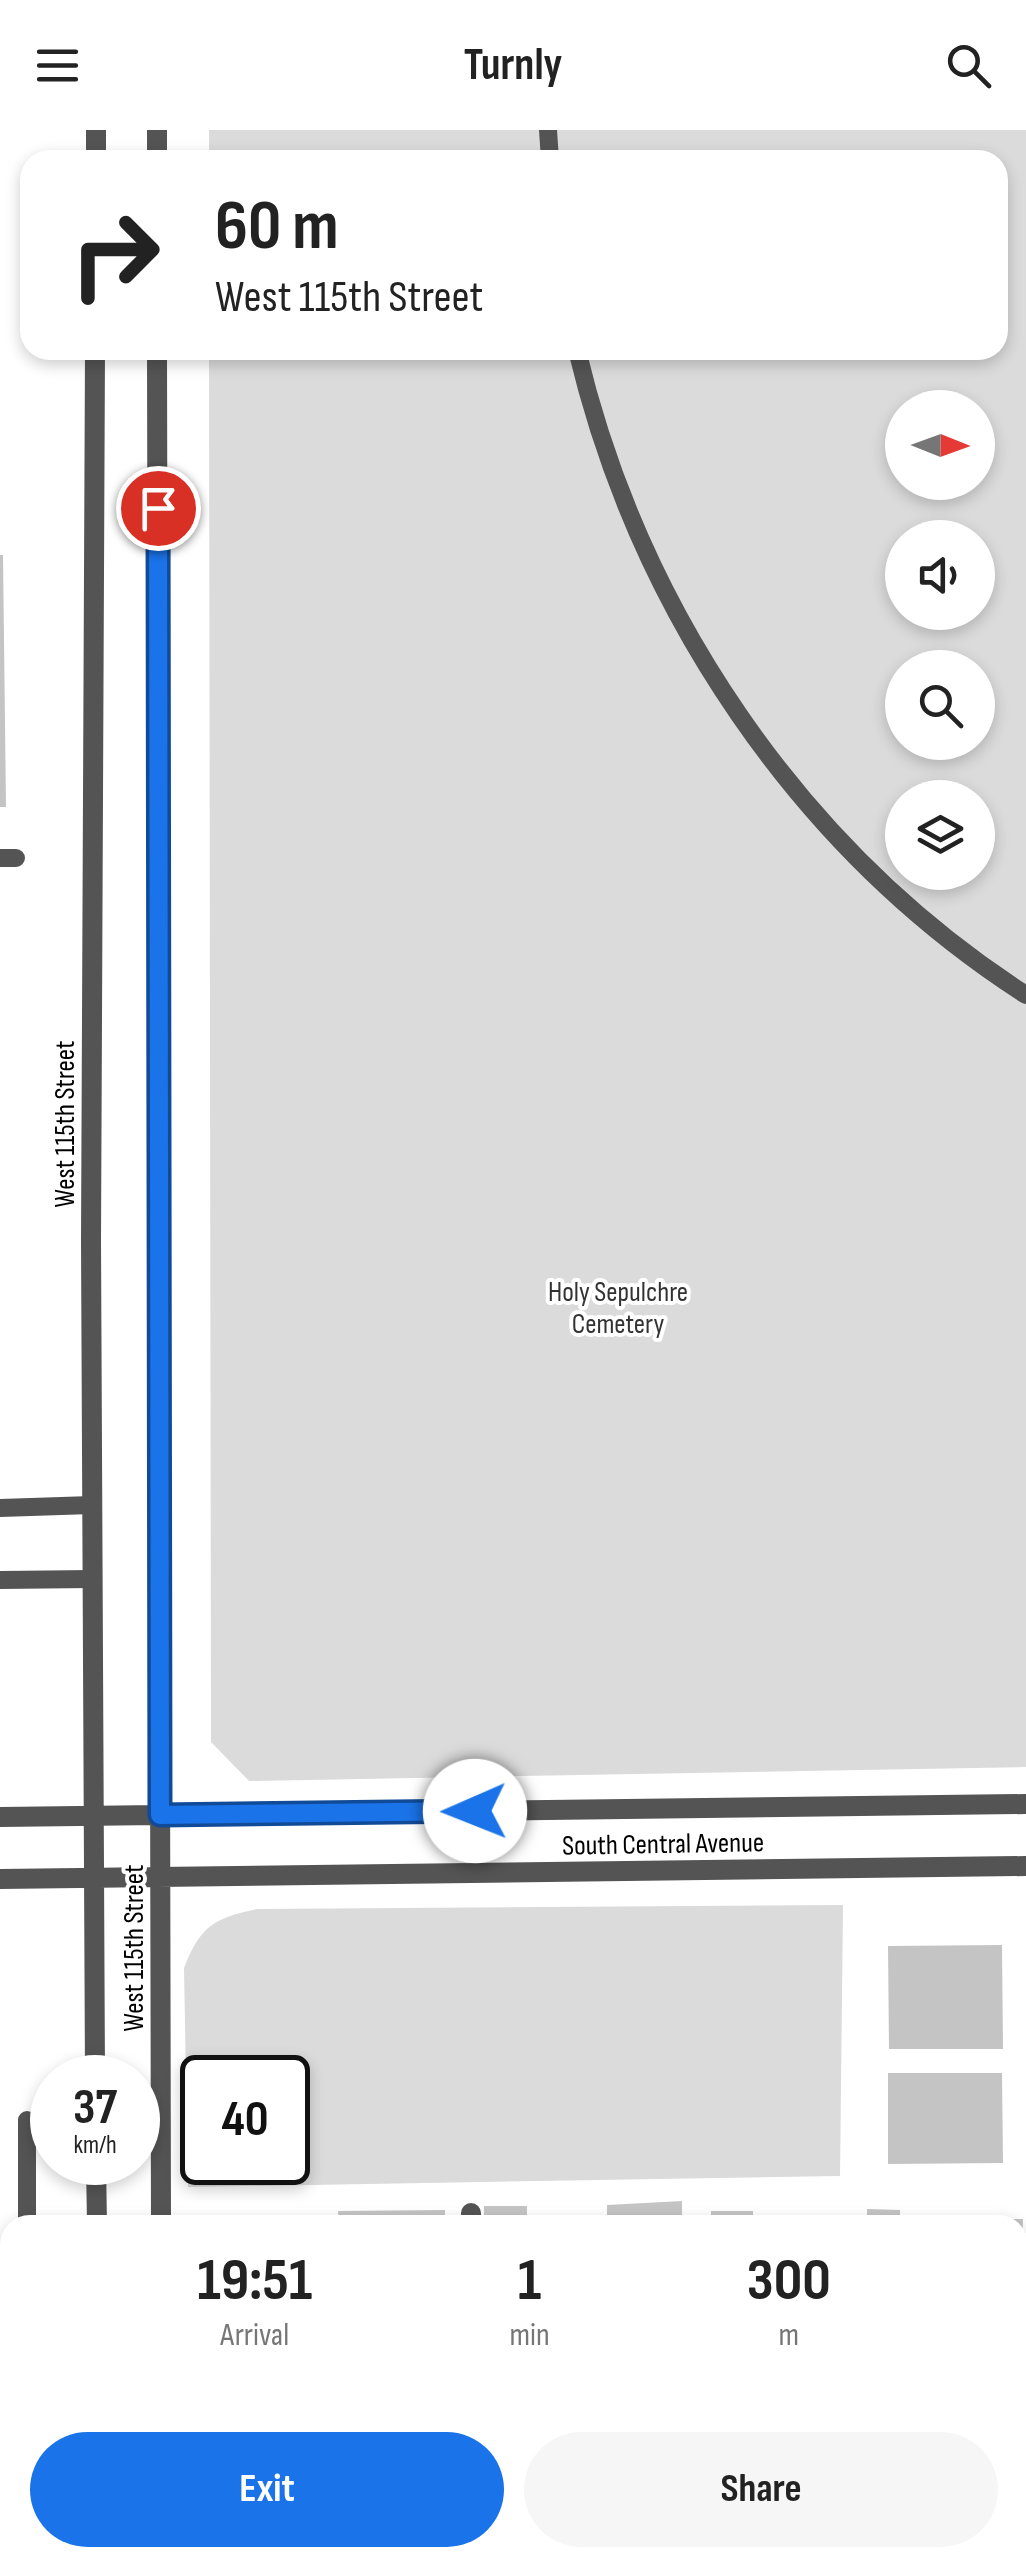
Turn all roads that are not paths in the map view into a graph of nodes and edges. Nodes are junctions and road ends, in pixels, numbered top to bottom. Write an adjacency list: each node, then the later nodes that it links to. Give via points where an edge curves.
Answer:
1 (95, 360): 5 (street, West 115th Street)
2 (157, 360): 10 (street, West 115th Street)
3 (580, 360): 4 (lane, via 600,442 630,518 708,669 750,733 907,905 966,956)
4 (1026, 995)
5 (92, 1505): 6 (lane); 7 (street, West 115th Street)
6 (0, 1508)
7 (92, 1579): 8 (lane); 11 (street, West 115th Street)
8 (0, 1580)
9 (1026, 1804): 10 (street, South Central Avenue)
10 (160, 1815): 11 (street, South Central Avenue); 14 (street, West 115th Street)
11 (92, 1816): 12 (street, South Central Avenue); 15 (street, West 115th Street)
12 (0, 1818)
13 (1026, 1866): 14 (street, South Central Avenue)
14 (160, 1877): 15 (street, South Central Avenue); 22 (street, West 115th Street)
15 (92, 1878): 16 (street, South Central Avenue); 17 (street, West 115th Street)
16 (0, 1880)
17 (95, 2055)
18 (27, 2120): 20 (lane)
19 (96, 2185): 21 (street)
20 (27, 2215)
21 (97, 2215)
22 (161, 2215)

